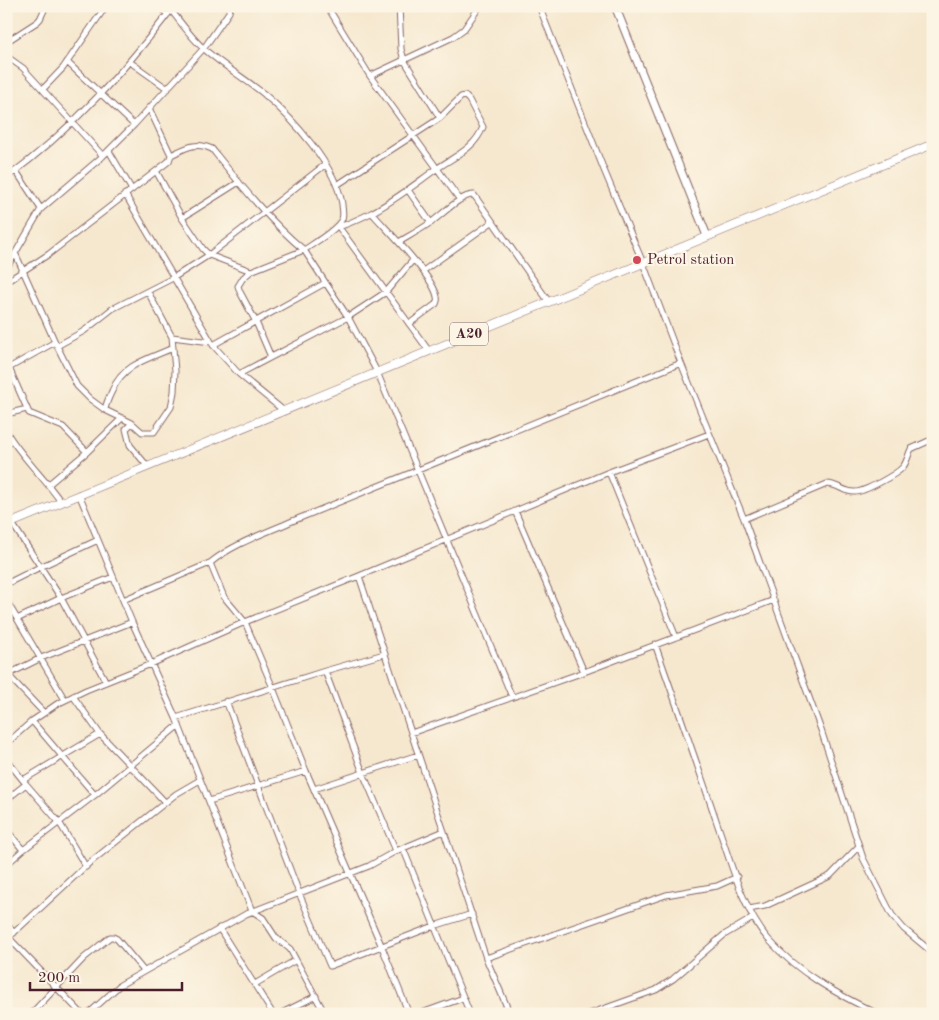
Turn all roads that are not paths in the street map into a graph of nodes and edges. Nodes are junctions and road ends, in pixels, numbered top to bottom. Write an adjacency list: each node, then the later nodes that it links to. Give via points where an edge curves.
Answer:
1 (46, 6): 11 (street, via 37,22)
2 (106, 6): 15 (street)
3 (158, 6): 10 (street)
4 (327, 6): 17 (street)
5 (399, 6): 14 (street)
6 (480, 6): 14 (street, via 464,29 453,38)
7 (540, 6): 54 (street)
8 (615, 6): 48 (street)
9 (231, 8): 12 (street)
10 (171, 10): 12 (street); 16 (street)
11 (6, 42)
12 (204, 48): 18 (street); 30 (street, via 283,112)
13 (6, 56): 19 (street, via 23,68)
14 (404, 60): 17 (street); 22 (street)
15 (67, 62): 19 (street); 20 (street)
16 (130, 62): 18 (street); 20 (street)
17 (370, 76): 25 (street)
18 (168, 89): 21 (street)
19 (43, 90): 23 (street)
20 (101, 95): 23 (street); 24 (street)
21 (149, 108): 24 (street); 28 (street)
22 (440, 118): 25 (street); 31 (street, via 465,96 483,127 471,147)
23 (73, 122): 29 (street); 32 (street)
24 (134, 125): 27 (street)
25 (412, 135): 31 (street); 36 (street)
26 (933, 144): 48 (main road, A20)
27 (109, 151): 29 (street); 37 (street)
28 (171, 155): 33 (street, via 169,161); 35 (street, via 191,146 212,148)
29 (103, 156): 41 (street)
30 (326, 164): 36 (street); 42 (street)
31 (438, 168): 38 (street); 40 (street)
32 (16, 171): 34 (street); 41 (street)
33 (156, 171): 37 (street); 44 (street)
34 (6, 178)
35 (239, 182): 42 (street); 44 (street)
36 (337, 186): 47 (street, via 343,212)
37 (132, 190): 39 (street)
38 (408, 190): 43 (street); 46 (street)
39 (125, 194): 56 (street, via 49,254); 59 (street)
40 (460, 200): 45 (street, via 469,195 476,196); 46 (street)
41 (40, 209): 52 (street)
42 (265, 211): 50 (street); 51 (street)
43 (372, 213): 47 (street); 49 (street)
44 (182, 218): 51 (street, via 202,249)
45 (492, 222): 58 (street); 64 (street)
46 (431, 223): 49 (street)
47 (338, 226): 50 (street); 63 (street)
48 (707, 236): 54 (main road, A20)
49 (399, 242): 53 (street)
50 (304, 250): 57 (street); 61 (street)
51 (209, 254): 57 (street); 59 (street)
52 (16, 255): 55 (street); 56 (street)
53 (413, 260): 58 (street); 63 (street)
54 (643, 263): 64 (main road, A20); 74 (street)
55 (6, 269)
56 (22, 271): 60 (street); 69 (street)
57 (251, 271): 66 (street, via 238,286)
58 (423, 271): 67 (street, via 438,300)
59 (173, 278): 62 (street); 70 (street)
60 (6, 282)
61 (325, 283): 65 (street); 66 (street)
62 (148, 292): 68 (street); 69 (street, via 112,309 84,331)
63 (386, 292): 65 (street); 67 (street)
64 (549, 302): 72 (main road, A20)
65 (348, 317): 73 (street); 76 (street)
66 (256, 322): 70 (street); 73 (street)
67 (409, 324): 72 (street)
68 (172, 337): 70 (street); 71 (street)
69 (56, 344): 75 (street); 79 (street, via 79,389)
70 (212, 344): 77 (street)
71 (173, 348): 79 (street, via 134,364 124,372 116,380); 83 (street, via 174,392 166,416 151,432 142,432)
72 (429, 351): 76 (main road, A20)
73 (271, 357): 77 (street)
74 (681, 363): 85 (street); 89 (street)
75 (7, 368): 78 (street)
76 (377, 372): 80 (main road, A20); 89 (street)
77 (239, 374): 80 (street)
78 (27, 409): 81 (street); 87 (street, via 63,427)
79 (105, 410): 82 (street)
80 (284, 411): 88 (main road, A20)
81 (6, 414)
82 (122, 418): 83 (street); 87 (street)
83 (132, 423): 88 (street, via 126,429 128,440)
84 (6, 431): 91 (street, via 23,456)
85 (709, 434): 90 (street); 96 (street)
86 (933, 439): 96 (street, via 911,449 901,469 863,491 855,492 827,484)
87 (87, 452): 91 (street)
88 (148, 467): 92 (main road, A20)
89 (417, 471): 99 (street); 100 (street, via 235,546)
90 (609, 472): 94 (street); 112 (street)
91 (49, 484): 93 (street)
92 (79, 494): 93 (main road, A20); 98 (street)
93 (61, 502): 97 (main road, A20)
94 (515, 511): 99 (street); 119 (street)
95 (6, 514): 97 (street)
96 (744, 519): 108 (street)
97 (9, 524): 101 (street)
98 (98, 540): 101 (street); 103 (street)
99 (447, 540): 102 (street); 124 (street)
100 (210, 563): 107 (street); 111 (street, via 224,597)
101 (40, 566): 104 (street); 105 (street)
102 (359, 576): 111 (street); 115 (street)
103 (113, 577): 105 (street); 107 (street)
104 (6, 584)
105 (61, 598): 109 (street); 113 (street)
106 (6, 600): 109 (street)
107 (123, 600): 110 (street)
108 (774, 600): 112 (street); 151 (street)
109 (17, 619): 116 (street)
110 (132, 622): 113 (street); 117 (street)
111 (245, 622): 117 (street); 122 (street)
112 (676, 637): 114 (street)
113 (84, 641): 116 (street); 121 (street)
114 (655, 644): 119 (street); 158 (street)
115 (384, 654): 118 (street); 131 (street)
116 (41, 658): 120 (street); 125 (street)
117 (151, 664): 121 (street); 128 (street)
118 (325, 671): 122 (street); 139 (street)
119 (584, 672): 124 (street)
120 (7, 674): 127 (street)
121 (106, 682): 123 (street)
122 (273, 688): 126 (street); 138 (street)
123 (73, 696): 125 (street); 132 (street)
124 (512, 697): 131 (street)
125 (65, 700): 127 (street)
126 (226, 701): 128 (street); 142 (street)
127 (44, 713): 129 (street)
128 (176, 718): 130 (street)
129 (32, 721): 133 (street); 135 (street)
130 (179, 725): 137 (street); 140 (street)
131 (411, 733): 134 (street)
132 (100, 734): 135 (street); 137 (street)
133 (6, 744)
134 (418, 755): 139 (street); 150 (street)
135 (63, 758): 141 (street); 144 (street)
136 (6, 759): 141 (street)
137 (130, 767): 144 (street); 147 (street)
138 (306, 771): 142 (street); 143 (street)
139 (362, 773): 143 (street); 154 (street)
140 (200, 780): 146 (street); 147 (street)
141 (24, 782): 145 (street); 148 (street)
142 (258, 786): 146 (street); 159 (street)
143 (314, 789): 157 (street)
144 (95, 795): 148 (street)
145 (6, 800)
146 (209, 801): 161 (street)
147 (165, 802): 156 (street)
148 (59, 822): 153 (street); 156 (street)
149 (6, 829): 153 (street)
150 (444, 832): 152 (street); 162 (street)
151 (859, 846): 160 (street, via 830,876 765,906); 170 (street, via 892,915)
152 (403, 848): 154 (street); 165 (street)
153 (23, 850): 155 (street)
154 (396, 850): 157 (street)
155 (6, 865)
156 (86, 866): 167 (street)
157 (349, 874): 159 (street); 169 (street)
158 (737, 877): 160 (street); 171 (street, via 717,886 666,895)
159 (299, 893): 161 (street); 169 (street, via 330,966)
160 (750, 909): 163 (street)
161 (252, 911): 166 (street); 172 (street, via 264,918 276,938 287,946)
162 (472, 914): 165 (street); 171 (street)
163 (753, 918): 188 (street, via 724,935 674,980 656,990); 189 (street, via 789,960 837,994)
164 (6, 923): 167 (street)
165 (434, 926): 169 (street); 177 (street)
166 (219, 928): 173 (street); 174 (street)
167 (14, 933): 168 (street)
168 (8, 939): 175 (street)
169 (382, 947): 184 (street)
170 (933, 953)
171 (486, 958): 187 (street)
172 (296, 960): 174 (street); 176 (street)
173 (143, 970): 175 (street, via 113,937 84,958); 180 (street, via 120,985)
174 (255, 984): 181 (street)
175 (56, 988): 178 (street); 179 (street)
176 (316, 996): 182 (street); 183 (street)
177 (463, 998): 185 (street); 186 (street)
178 (31, 1014)
179 (82, 1014)
180 (88, 1014)
181 (273, 1014)
182 (280, 1014)
183 (326, 1014)
184 (409, 1014)
185 (419, 1014)
186 (470, 1014)
187 (510, 1014)
188 (589, 1014)
189 (878, 1014)

